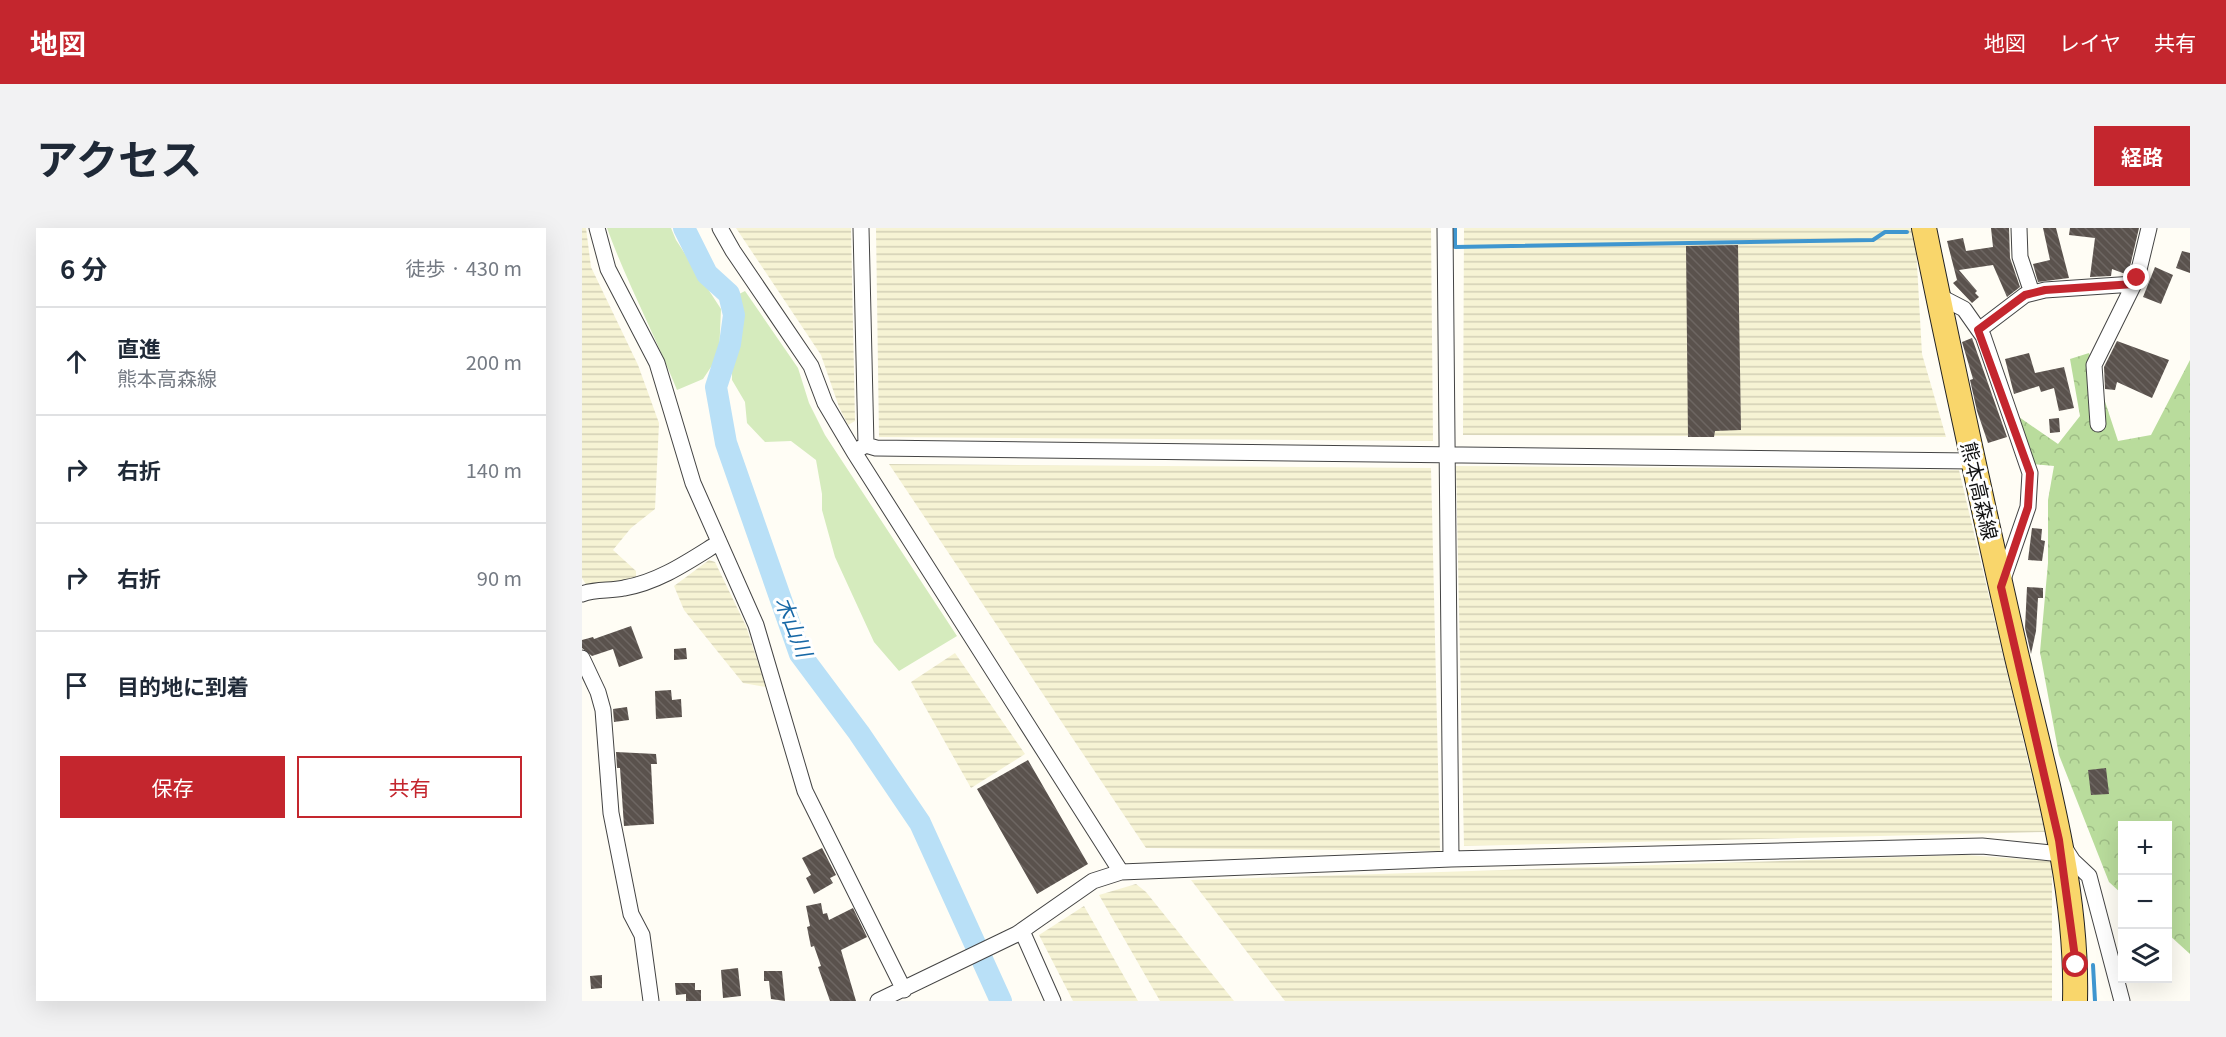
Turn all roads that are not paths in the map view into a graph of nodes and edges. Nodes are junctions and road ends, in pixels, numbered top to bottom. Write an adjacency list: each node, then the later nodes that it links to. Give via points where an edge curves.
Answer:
1 (597, 228): 16 (street, via 608,269 657,363 693,483)
2 (720, 228): 13 (street, via 811,366 825,403)
3 (861, 228): 13 (street)
4 (1445, 228): 14 (street)
5 (1924, 228): 10 (main road, 熊本高森線)
6 (2019, 228): 9 (street, via 2020,257)
7 (2149, 228): 8 (street)
8 (2134, 284): 9 (street); 12 (street, via 2094,365)
9 (2032, 293): 11 (street)
10 (1937, 295): 11 (street, via 1964,309); 15 (main road, 熊本高森線)
11 (1978, 330): 17 (street, via 2030,473 2028,507)
12 (2098, 424)
13 (860, 448): 14 (street); 22 (street)
14 (1447, 455): 15 (street); 21 (street)
15 (1972, 462): 17 (main road, 熊本高森線)
16 (718, 543): 18 (street, via 677,569 648,581); 24 (street, via 756,625 805,791)
17 (2001, 587): 20 (main road, 熊本高森線)
18 (582, 594)
19 (582, 658): 25 (street, via 603,710 611,813 631,914 642,935)
20 (2060, 847): 21 (street); 28 (main road, 熊本高森線, via 2076,965); 29 (street, via 2090,876)
21 (1451, 859): 22 (street)
22 (1121, 872): 23 (street, via 1093,881)
23 (1020, 932): 24 (street); 27 (street)
24 (906, 989): 26 (street)
25 (651, 1001)
26 (878, 1001)
27 (1053, 1001)
28 (2075, 1001)
29 (2122, 1001)

